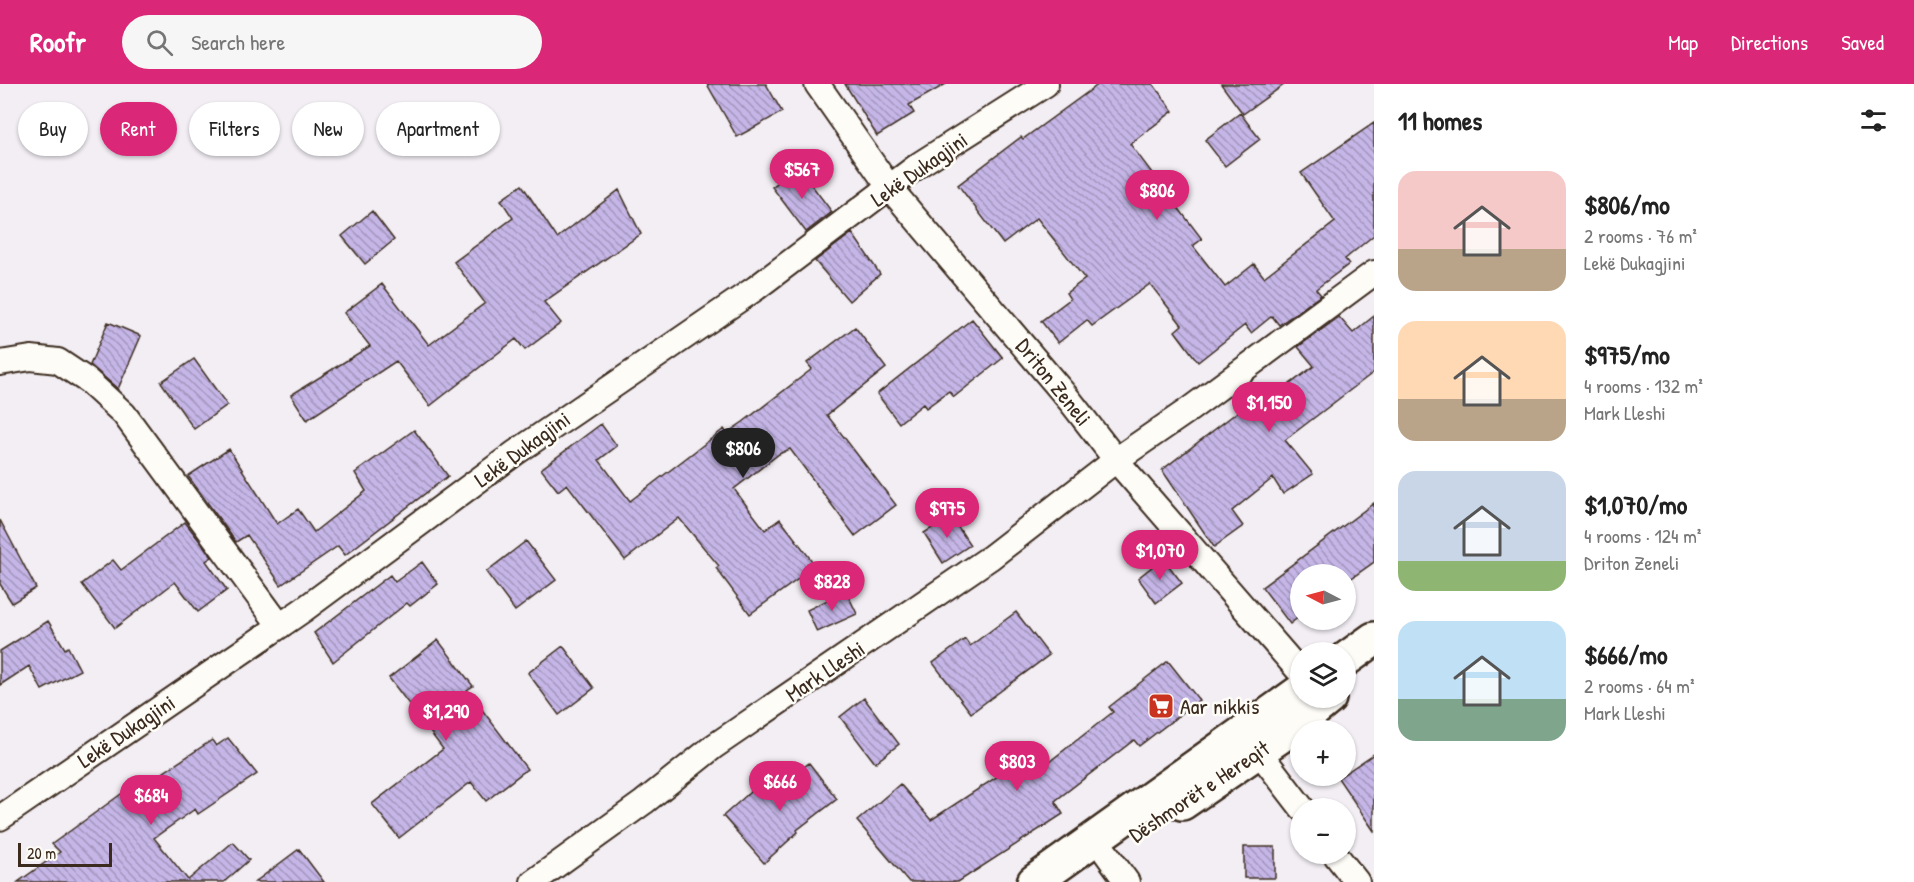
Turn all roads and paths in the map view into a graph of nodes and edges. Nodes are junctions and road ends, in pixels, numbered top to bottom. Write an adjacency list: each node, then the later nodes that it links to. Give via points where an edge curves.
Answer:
1 (817, 84): 3 (street, Driton Zeneli)
2 (1046, 84): 3 (street, Lekë Dukagjini)
3 (889, 187): 6 (street, Driton Zeneli); 7 (street, Lekë Dukagjini, via 756,288 515,453)
4 (1374, 273): 6 (street, Mark Lleshi)
5 (0, 363): 7 (street, via 31,358 58,361 88,381 124,414)
6 (1116, 460): 10 (street, Driton Zeneli); 20 (street, Mark Lleshi, via 991,557 713,747)
7 (280, 626): 17 (street, Lekë Dukagjini)
8 (1374, 639): 9 (main road)
9 (1356, 652)
10 (1290, 660)
11 (1374, 666): 12 (main road, Dëshmorët e Hereqit)
12 (1356, 676)
13 (1304, 708): 21 (main road)
14 (1309, 708): 15 (main road, Dëshmorët e Hereqit)
15 (1259, 752): 16 (street); 18 (main road, Dëshmorët e Hereqit)
16 (1294, 798)
17 (0, 818)
18 (1107, 853): 22 (main road, Dëshmorët e Hereqit); 23 (street)
19 (1343, 864): 24 (street)
20 (533, 882)
21 (1034, 882)
22 (1066, 882)
23 (1127, 882)
24 (1357, 882)

